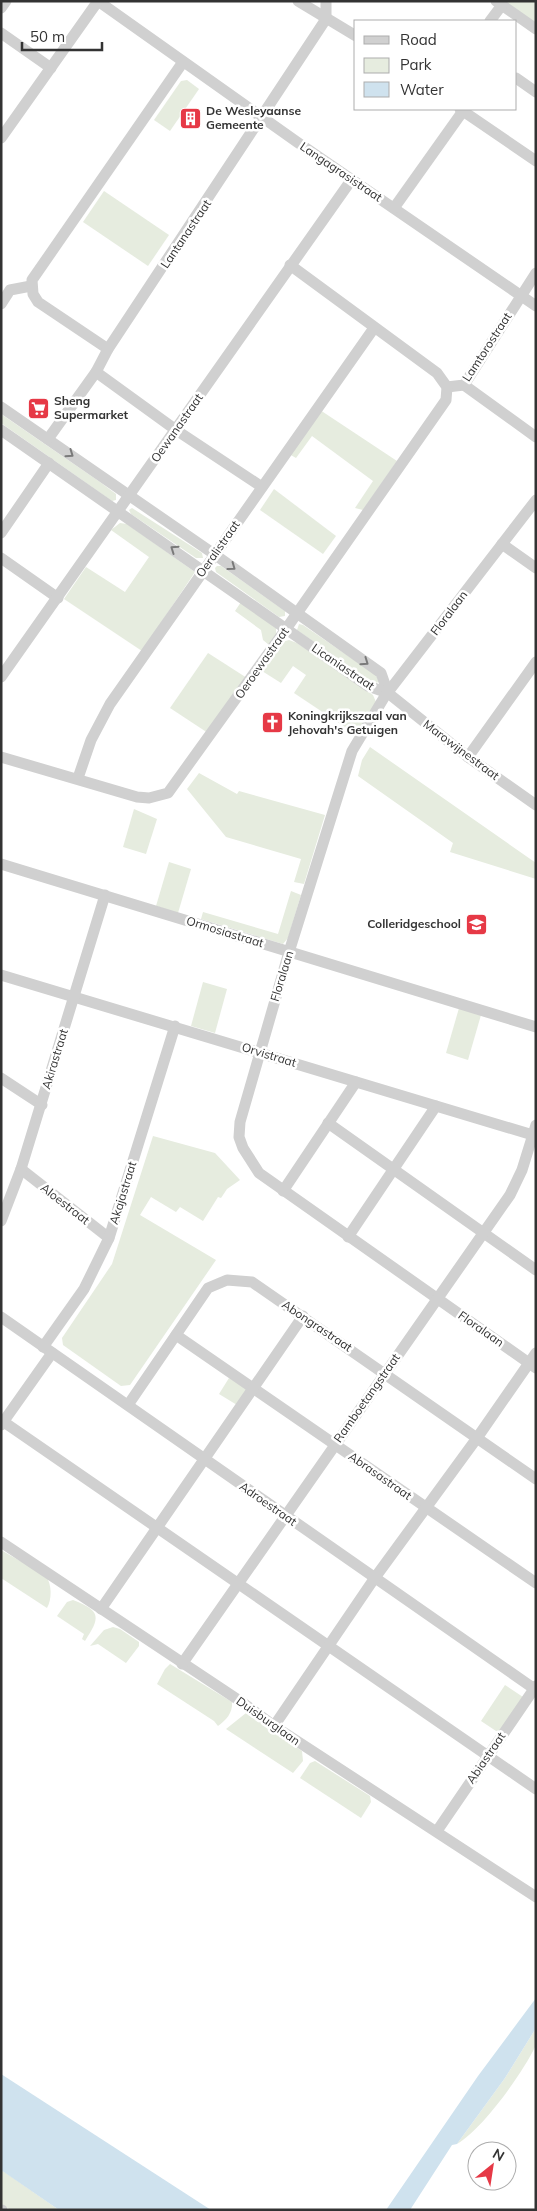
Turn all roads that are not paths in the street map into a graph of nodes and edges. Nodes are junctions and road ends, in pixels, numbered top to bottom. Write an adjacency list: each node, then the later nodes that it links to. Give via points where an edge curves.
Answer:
1 (6, 1): 6 (street)
2 (98, 1): 12 (street, Langagrasistraat); 13 (street)
3 (298, 1): 7 (street)
4 (326, 1): 7 (street)
5 (499, 3): 8 (street); 9 (street)
6 (1, 8)
7 (326, 19): 11 (street); 17 (street, Lantanastraat)
8 (490, 20)
9 (536, 29)
10 (1, 33): 13 (street)
11 (354, 35)
12 (183, 62): 17 (street, Langagrasistraat); 24 (street, via 35,273)
13 (50, 68): 18 (street)
14 (517, 79): 15 (street)
15 (536, 92)
16 (462, 110): 19 (street); 21 (street)
17 (262, 117): 20 (street, Langagrasistraat); 29 (street, Lantanastraat)
18 (1, 138)
19 (536, 161)
20 (352, 179): 21 (street, Langagrasistraat); 22 (street, Oewanastraat)
21 (394, 208): 25 (street, Langagrasistraat)
22 (290, 265): 28 (street); 35 (street, Oewanastraat)
23 (536, 273): 25 (street, Lamtorostraat)
24 (31, 286): 26 (street, via 10,290); 29 (street, via 38,302)
25 (521, 295): 27 (street, Langagrasistraat); 31 (street, Lamtorostraat)
26 (1, 304)
27 (536, 306)
28 (374, 328): 32 (street, via 438,373); 39 (street, Oeralistraat)
29 (108, 349): 30 (street, Lantanastraat)
30 (96, 372): 35 (street); 37 (street, Lantanastraat)
31 (464, 385): 32 (street, Lamtorostraat); 36 (street)
32 (447, 387): 50 (street, Oeroewastraat, via 446,400)
33 (1, 407): 37 (street, Licaniastraat)
34 (1, 430): 38 (street, Licaniastraat)
35 (176, 430): 39 (street); 40 (street, Oewanastraat)
36 (536, 437)
37 (48, 439): 40 (street, Licaniastraat, one-way to 40)
38 (49, 464): 42 (street, Licaniastraat); 43 (street)
39 (262, 486): 45 (street, Oeralistraat)
40 (129, 496): 42 (street, Oewanastraat); 45 (street, Licaniastraat)
41 (536, 500): 44 (street, Floralaan)
42 (117, 510): 48 (street, Licaniastraat, one-way to 42); 49 (street, Oewanastraat)
43 (1, 533)
44 (502, 544): 47 (street); 54 (street, Floralaan)
45 (214, 554): 48 (street, Oeralistraat); 50 (street, Licaniastraat, one-way to 50)
46 (1, 558): 49 (street)
47 (536, 568)
48 (204, 570): 51 (street, Licaniastraat); 57 (street, Oeralistraat, via 110,704 91,740)
49 (58, 598): 53 (street, Oewanastraat)
50 (297, 614): 51 (street, Oeroewastraat); 54 (street, Licaniastraat, one-way to 54, via 380,673)
51 (286, 629): 54 (street, Licaniastraat, via 368,686); 57 (street, Oeroewastraat, via 168,793 149,798 137,797)
52 (536, 662): 56 (street)
53 (1, 677)
54 (388, 693): 56 (street, Marowijnestraat); 61 (street, Floralaan, via 352,751)
55 (1, 757): 57 (street, Oeroewastraat)
56 (468, 757): 58 (street, Marowijnestraat)
57 (78, 778)
58 (536, 804)
59 (1, 864): 60 (street, Ormosiastraat)
60 (105, 895): 61 (street, Ormosiastraat); 63 (street, Akirastraat)
61 (289, 952): 65 (street, Ormosiastraat); 66 (street, Floralaan)
62 (2, 976): 63 (street, Orvistraat)
63 (74, 996): 64 (street, Orvistraat); 69 (street, Akirastraat)
64 (175, 1026): 66 (street, Orvistraat); 80 (street, Akajastraat)
65 (536, 1027)
66 (259, 1052): 68 (street, Orvistraat); 75 (street, Floralaan, via 240,1122 240,1137 248,1159 259,1173)
67 (1, 1078): 69 (street)
68 (356, 1082): 70 (street, Orvistraat); 71 (street)
69 (42, 1105): 73 (street, Akirastraat)
70 (436, 1106): 72 (street, Orvistraat); 74 (street)
71 (328, 1123): 74 (street); 75 (street)
72 (535, 1132): 78 (street, Ramboetangstraat, via 510,1195)
73 (21, 1169): 76 (street, Akirastraat); 80 (street, Aloestraat)
74 (393, 1169): 78 (street); 79 (street)
75 (283, 1191): 79 (street, Floralaan)
76 (6, 1195): 77 (street, Akirastraat)
77 (1, 1221)
78 (482, 1234): 81 (street); 82 (street, Ramboetangstraat)
79 (348, 1237): 82 (street, Floralaan)
80 (109, 1238): 86 (street, Akajastraat)
81 (536, 1270)
82 (438, 1299): 88 (street, Floralaan); 89 (street, Ramboetangstraat)
83 (303, 1316): 85 (street, Abongrastraat, via 252,1282 227,1280 208,1288); 89 (street, Abongrastraat); 90 (street)
84 (1, 1317): 86 (street, Adroestraat)
85 (176, 1335): 90 (street, Abrasastraat); 91 (street, Abongrastraat)
86 (48, 1350): 91 (street, Adroestraat); 92 (street, Akajastraat)
87 (536, 1353): 88 (street)
88 (532, 1366): 93 (street)
89 (385, 1372): 93 (street, Abongrastraat); 94 (street, Ramboetangstraat)
90 (255, 1388): 94 (street, Abrasastraat); 95 (street)
91 (128, 1405): 95 (street, Adroestraat)
92 (2, 1422): 99 (street)
93 (477, 1438): 96 (street, Abongrastraat); 97 (street)
94 (335, 1444): 97 (street, Abrasastraat); 98 (street, Ramboetangstraat)
95 (204, 1459): 98 (street, Adroestraat); 99 (street)
96 (536, 1479)
97 (426, 1508): 101 (street); 103 (street, Abrasastraat)
98 (285, 1515): 101 (street, Adroestraat); 102 (street, Ramboetangstraat)
99 (157, 1528): 102 (street); 104 (street)
100 (1, 1542): 104 (street, Duisburglaan)
101 (374, 1579): 105 (street); 107 (street, Adroestraat)
102 (238, 1582): 105 (street); 106 (street, Ramboetangstraat)
103 (536, 1583)
104 (102, 1608): 106 (street, Duisburglaan)
105 (329, 1645): 108 (street); 109 (street)
106 (182, 1664): 108 (street, Duisburglaan)
107 (535, 1688): 109 (street, Abiastraat)
108 (274, 1726): 111 (street, Duisburglaan)
109 (487, 1755): 110 (street); 111 (street, Abiastraat)
110 (536, 1789)
111 (437, 1831): 112 (street, Duisburglaan)
112 (536, 1897)

